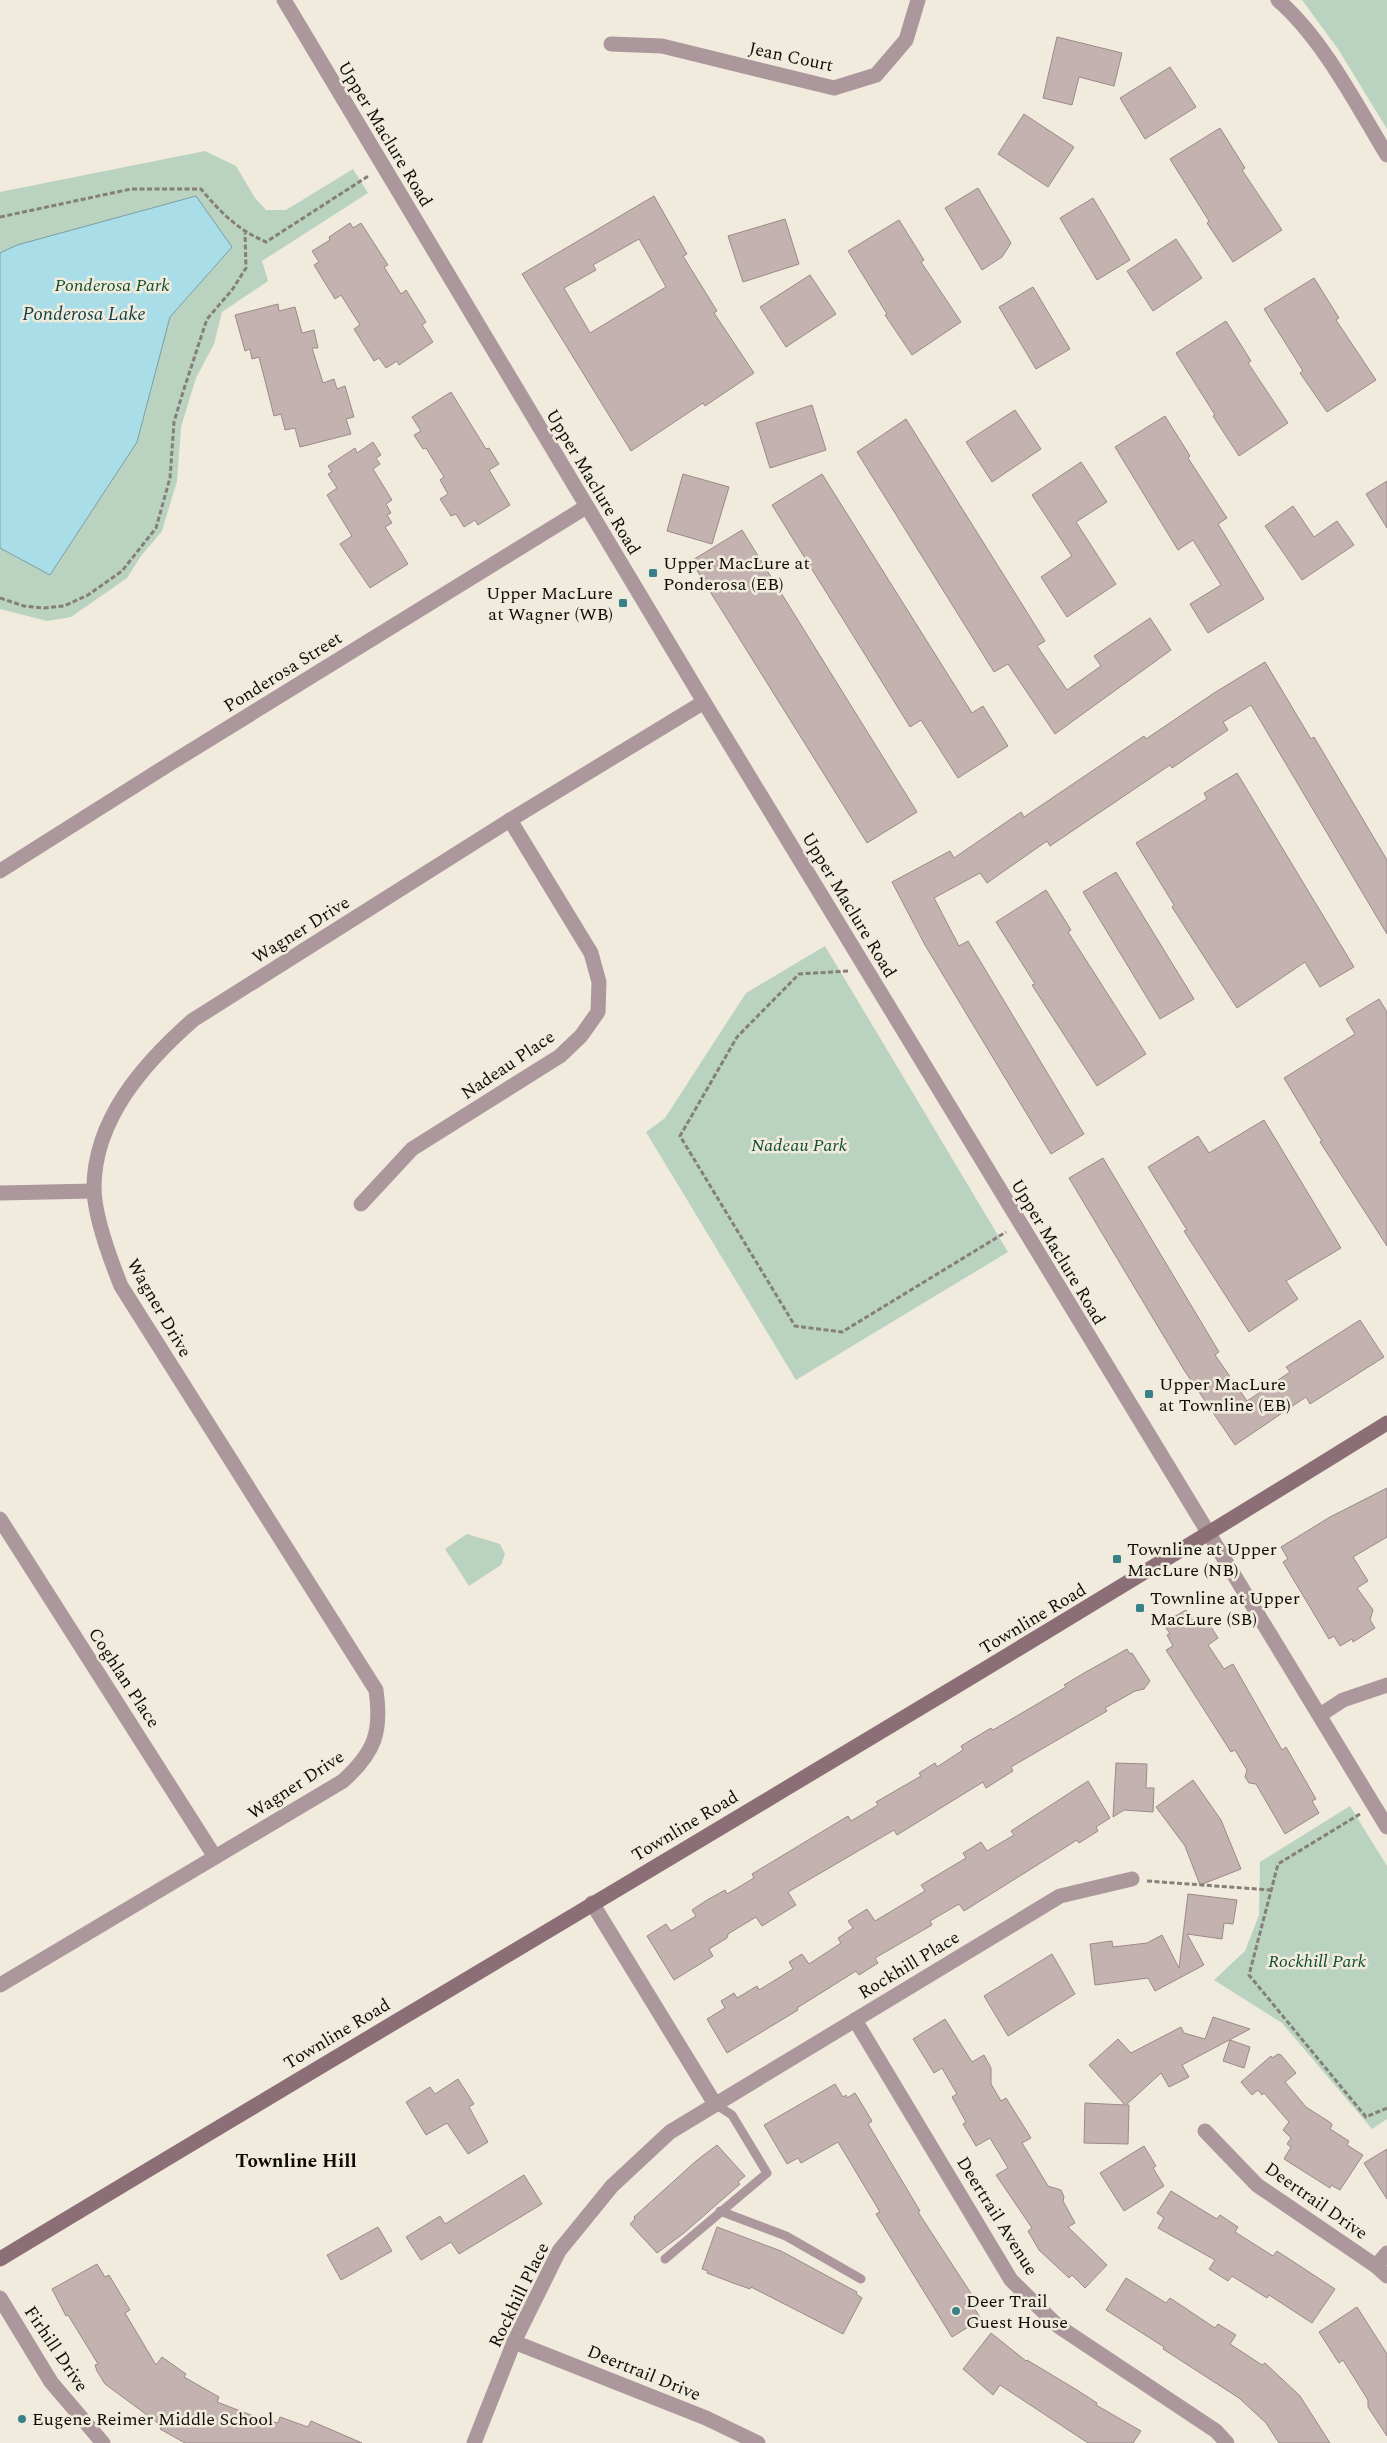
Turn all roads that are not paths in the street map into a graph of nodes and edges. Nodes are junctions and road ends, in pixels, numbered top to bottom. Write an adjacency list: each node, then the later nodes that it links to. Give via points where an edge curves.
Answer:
1 (284, 0): 6 (street, Upper Maclure Road)
2 (918, 0): 4 (street, Jean Court, via 906,40 876,75 834,88 662,46)
3 (1278, 0): 5 (street, via 1294,13 1326,57)
4 (611, 44)
5 (1387, 155)
6 (586, 507): 7 (street, Upper Maclure Road); 9 (street, Ponderosa Street)
7 (704, 702): 8 (street, Wagner Drive); 15 (street, Upper Maclure Road)
8 (510, 820): 10 (street, Wagner Drive, via 193,1020 139,1073 108,1126 98,1159); 12 (street, Nadeau Place, via 591,953 599,982 598,1012 581,1036 560,1056 412,1150)
9 (0, 871)
10 (94, 1191): 11 (street); 19 (street, Wagner Drive, via 109,1256 121,1286 376,1690 379,1715 376,1740 362,1764 343,1781)
11 (0, 1193)
12 (360, 1204)
13 (1387, 1423): 15 (street, Townline Road)
14 (0, 1520): 19 (street, Coghlan Place)
15 (1208, 1534): 17 (street, Upper Maclure Road); 21 (street, Townline Road, via 1031,1643)
16 (1387, 1685): 17 (street, via 1344,1700)
17 (1320, 1715): 18 (street, Upper Maclure Road)
18 (1387, 1827)
19 (215, 1857): 22 (street, Wagner Drive)
20 (1132, 1879): 23 (street, Rockhill Place, via 1060,1896)
21 (592, 1903): 24 (street); 29 (street, Townline Road)
22 (0, 1985)
23 (855, 2020): 24 (street, Rockhill Place); 37 (street, Deertrail Avenue, via 1012,2280 1058,2326 1216,2431)
24 (715, 2104): 26 (lane, via 732,2115 766,2173); 33 (street, Rockhill Place, via 670,2132 612,2186 559,2252)
25 (1205, 2131): 30 (street, Deertrail Drive, via 1257,2185)
26 (720, 2211): 28 (lane); 31 (lane, via 786,2236)
27 (1387, 2253): 30 (street)
28 (665, 2259)
29 (0, 2260)
30 (1382, 2271)
31 (861, 2279)
32 (0, 2298): 34 (street, Firhill Drive, via 51,2382)
33 (514, 2342): 35 (street, Rockhill Place); 36 (street, Deertrail Drive, via 706,2418)
34 (103, 2443)
35 (474, 2443)
36 (758, 2443)
37 (1227, 2443)

